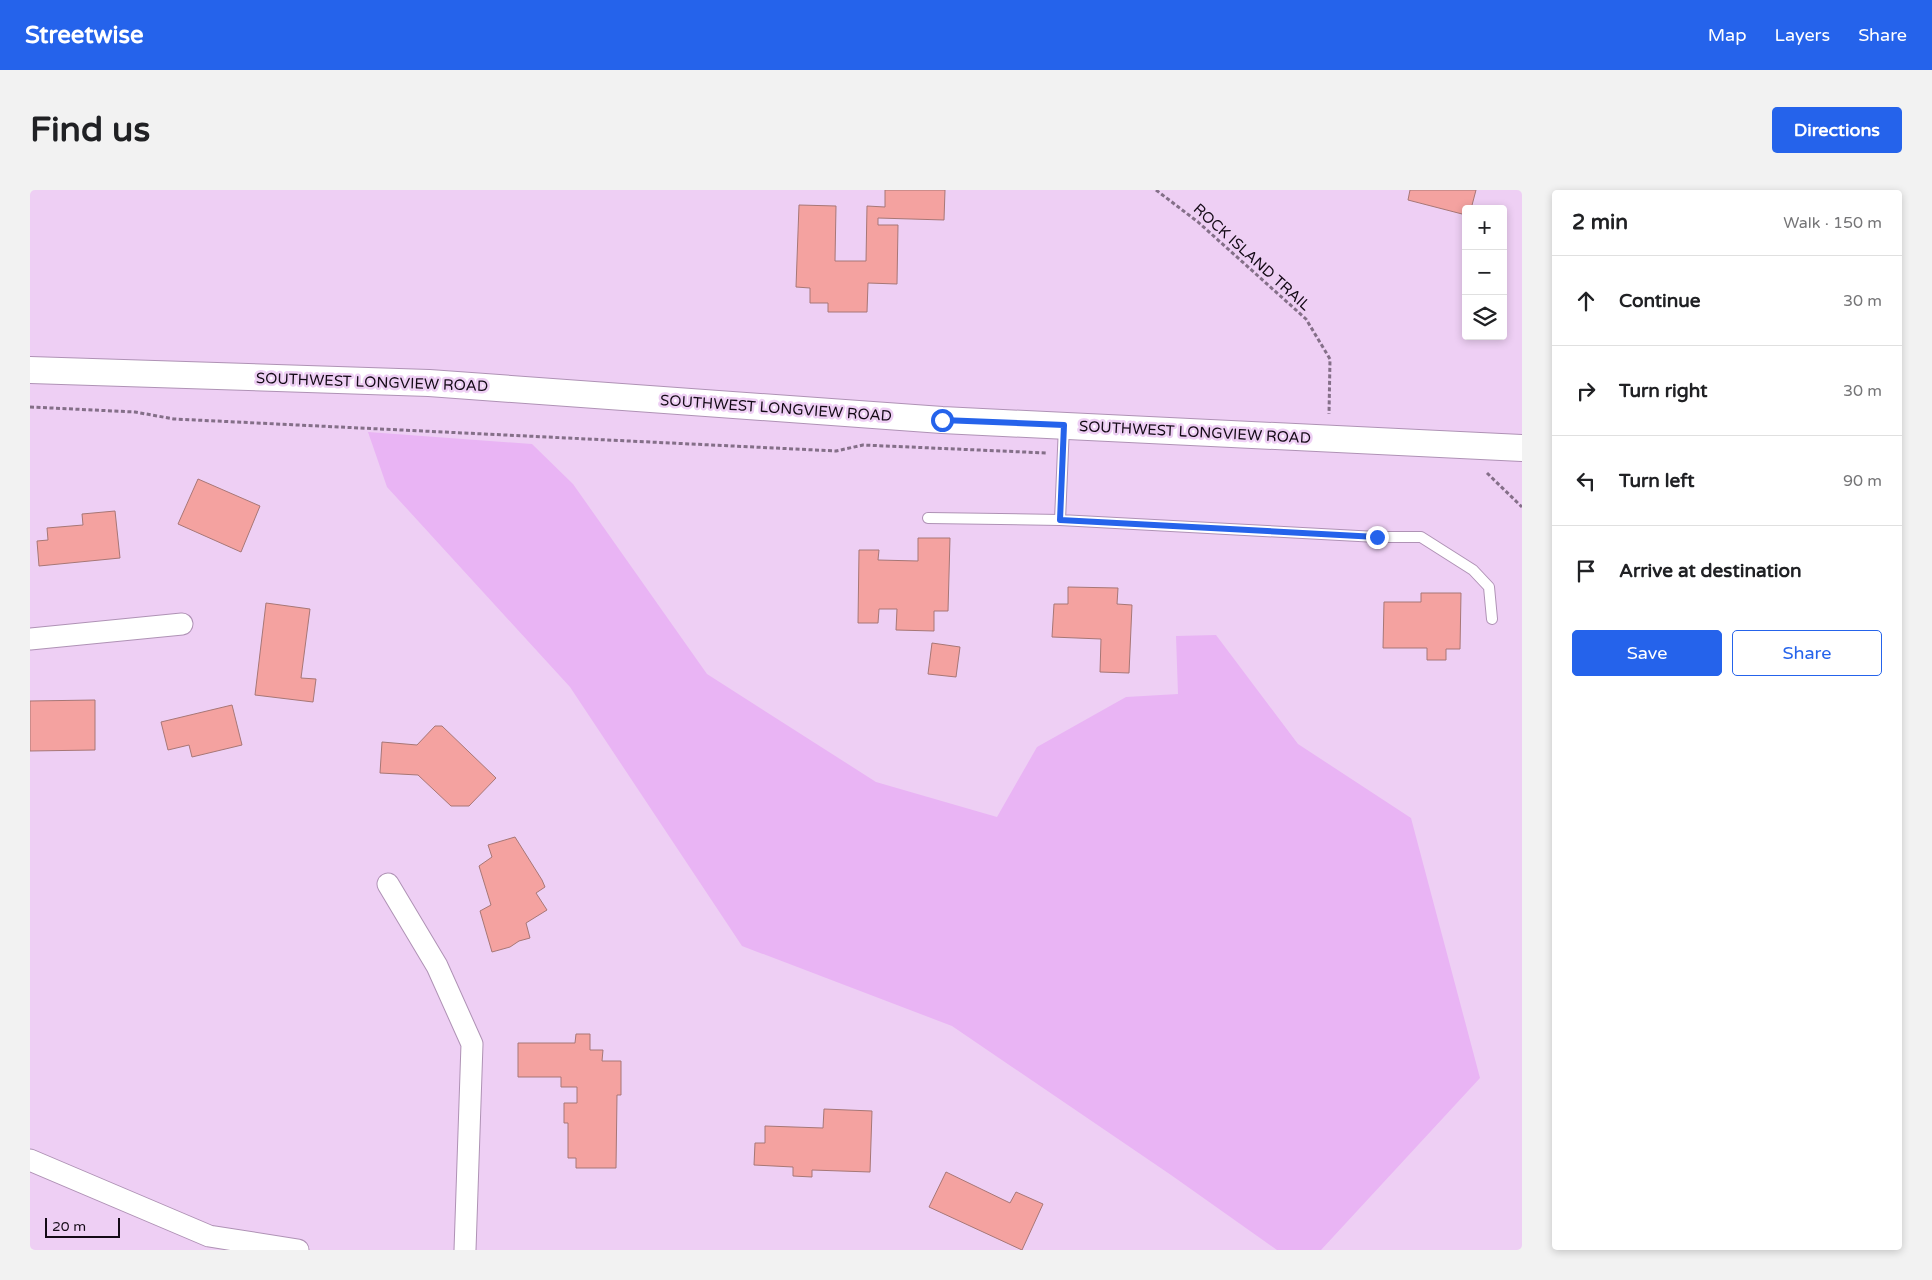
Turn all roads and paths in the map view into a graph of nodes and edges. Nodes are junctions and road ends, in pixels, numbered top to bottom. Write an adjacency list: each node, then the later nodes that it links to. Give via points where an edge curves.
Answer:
1 (1156, 190): 4 (path, ROCK ISLAND TRAIL, via 1198,222 1306,319 1330,358)
2 (30, 370): 5 (street, SOUTHWEST LONGVIEW ROAD, via 429,383 942,420)
3 (30, 407): 7 (path, via 135,412 174,420 836,451 863,445)
4 (1329, 407)
5 (1064, 425): 6 (street, SOUTHWEST LONGVIEW ROAD); 7 (lane)
6 (1522, 448)
7 (1062, 454): 11 (lane)
8 (1486, 473): 9 (path)
9 (1522, 507)
10 (928, 518): 11 (lane)
11 (1060, 520): 12 (lane, via 1421,537 1473,570 1489,587)
12 (1492, 619)
13 (182, 624): 14 (street)
14 (30, 639)
15 (388, 884): 18 (street, via 437,966 472,1044)
16 (30, 1160): 17 (street, via 209,1236)
17 (298, 1250)
18 (465, 1250)

